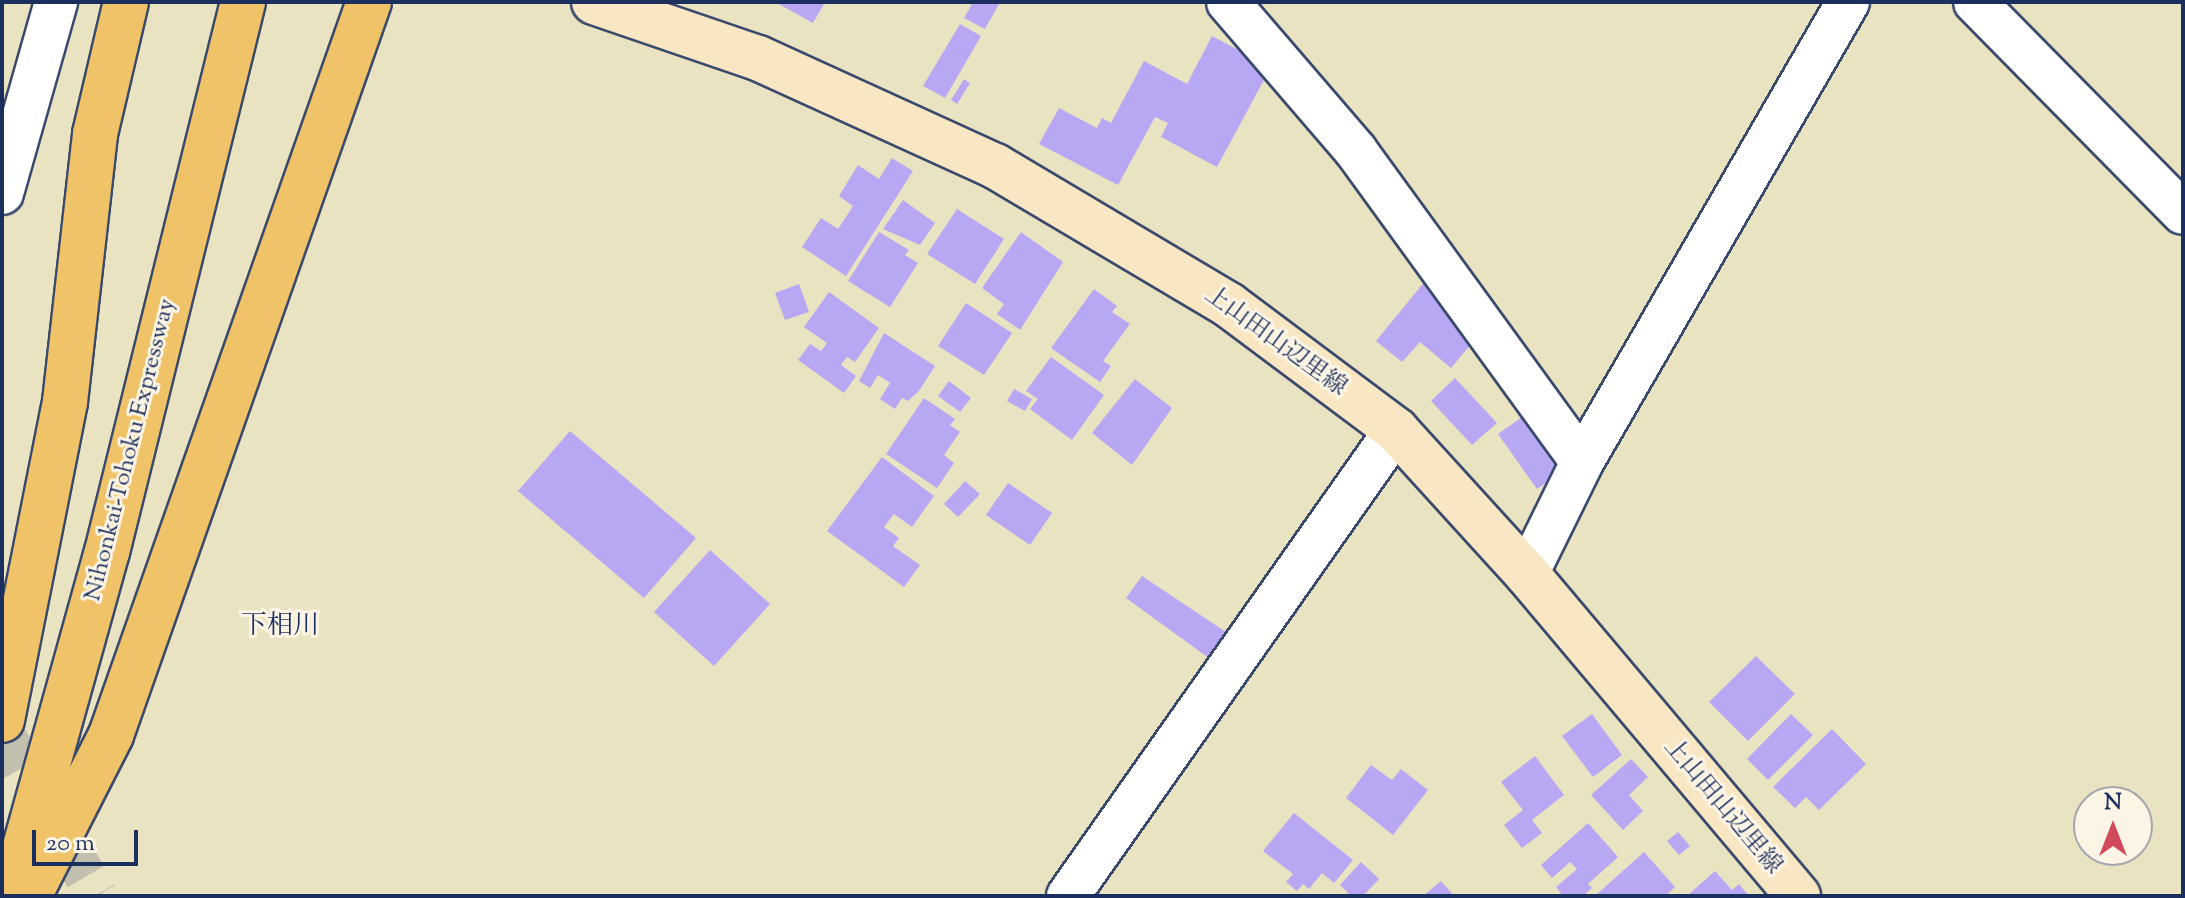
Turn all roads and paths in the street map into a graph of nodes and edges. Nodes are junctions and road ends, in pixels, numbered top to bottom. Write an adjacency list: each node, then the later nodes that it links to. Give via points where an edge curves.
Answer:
1 (56, 2): 9 (street)
2 (126, 2): 14 (highway, via 95,134 65,402)
3 (369, 2): 16 (highway, via 111,735)
4 (594, 2): 11 (main road, 上山田山辺里線, via 758,58 995,166 1229,305)
5 (1228, 2): 12 (street, via 1356,151)
6 (1848, 2): 12 (street)
7 (1975, 2): 10 (street)
8 (240, 15): 15 (highway, Nihonkai-Tohoku Expressway, via 107,552)
9 (2, 193)
10 (2183, 213)
11 (1396, 430): 13 (main road, 上山田山辺里線); 17 (street)
12 (1582, 462): 13 (street)
13 (1527, 574): 18 (main road, 上山田山辺里線)
14 (2, 720)
15 (11, 896)
16 (29, 896)
17 (1068, 896)
18 (1798, 896)

